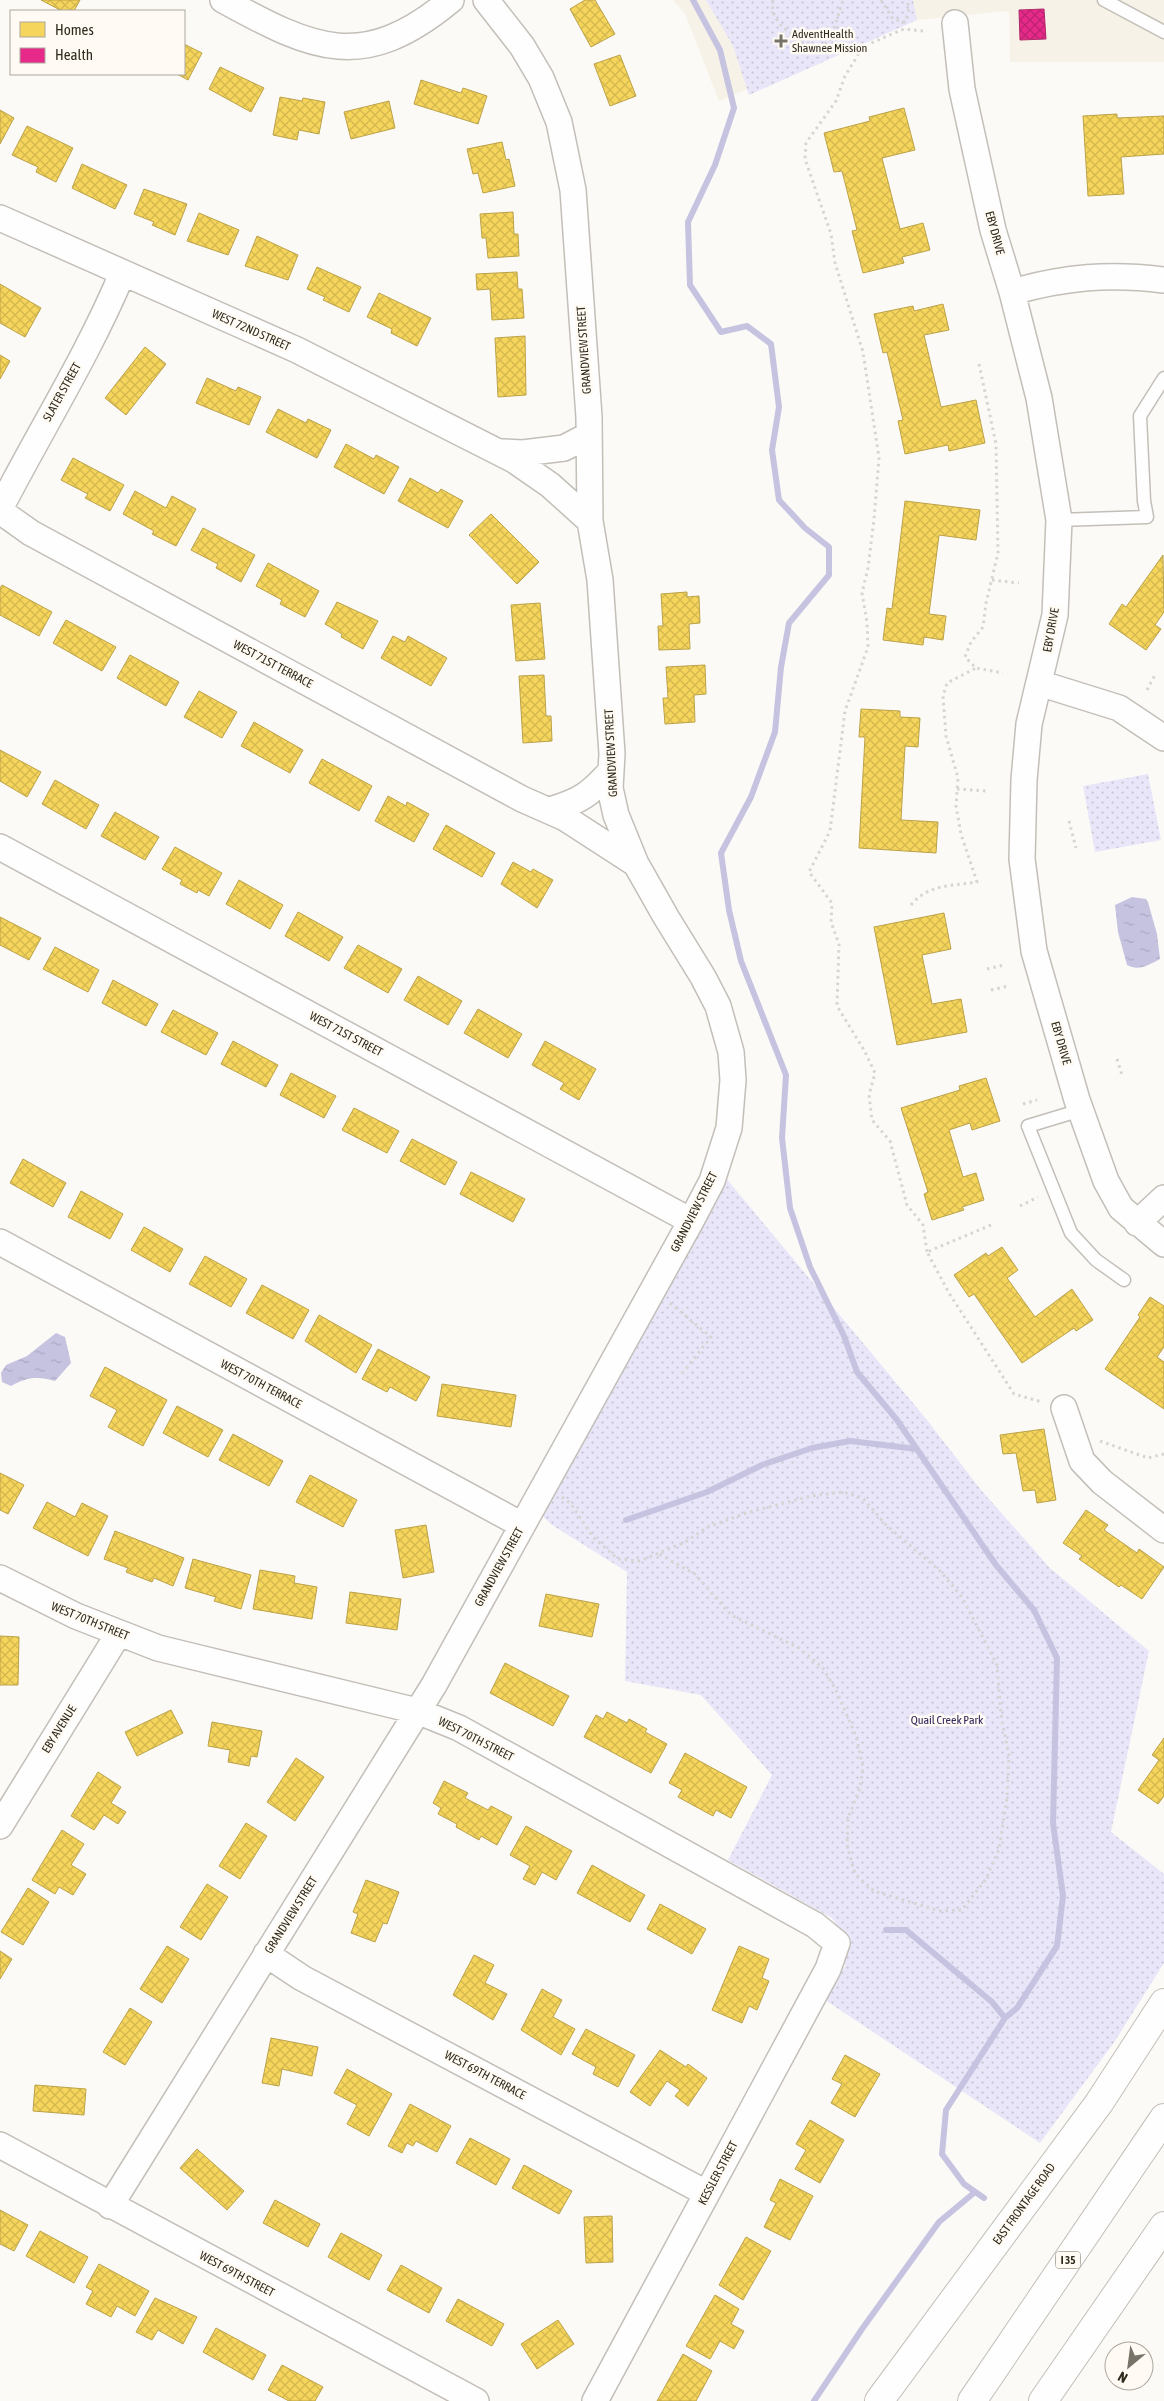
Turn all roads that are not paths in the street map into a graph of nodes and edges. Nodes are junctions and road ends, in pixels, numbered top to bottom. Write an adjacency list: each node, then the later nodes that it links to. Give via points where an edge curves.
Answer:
1 (223, 0): 2 (street, via 272,27 310,42 334,46 364,46 387,41 424,22)
2 (451, 0)
3 (486, 0): 12 (street, GRANDVIEW STREET, via 522,46 541,78 559,122 573,190)
4 (1104, 0): 6 (lane)
5 (955, 23): 10 (street, EBY DRIVE, via 962,89 993,230)
6 (1164, 32)
7 (0, 218): 8 (street, WEST 72ND STREET)
8 (122, 274): 13 (street, WEST 72ND STREET, via 297,350); 14 (street, SLATER STREET, via 105,314)
9 (1164, 280): 10 (street, via 1105,275 1044,283)
10 (1012, 292): 15 (street, EBY DRIVE, via 1039,398)
11 (1164, 378): 15 (lane, via 1140,416 1147,517)
12 (589, 435): 13 (street, WEST 72ND STREET, via 564,448 523,453); 16 (street, GRANDVIEW STREET)
13 (498, 452): 16 (street, WEST 72ND STREET, via 529,468)
14 (0, 510): 20 (street, WEST 71ST TERRACE, via 31,533 522,799)
15 (1059, 520): 17 (street, EBY DRIVE, via 1055,615)
16 (590, 521): 19 (street, GRANDVIEW STREET, via 600,580)
17 (1039, 683): 18 (street, via 1119,708); 23 (street, EBY DRIVE, via 1029,724 1022,859 1034,951)
18 (1164, 738)
19 (611, 770): 20 (street, via 591,793 571,804); 22 (street, GRANDVIEW STREET, via 610,788 616,815)
20 (550, 810): 22 (street, WEST 71ST TERRACE)
21 (0, 846): 25 (street, WEST 71ST STREET)
22 (636, 864): 25 (street, GRANDVIEW STREET, via 704,977 718,1006 731,1052 733,1080 729,1128 712,1181)
23 (1080, 1110): 26 (street, EBY DRIVE, via 1106,1181 1121,1208); 29 (lane, via 1028,1126 1071,1233 1096,1260)
24 (1164, 1198): 26 (street)
25 (691, 1221): 31 (street, GRANDVIEW STREET)
26 (1137, 1223): 28 (street, EBY DRIVE)
27 (0, 1242): 31 (street, WEST 70TH TERRACE)
28 (1164, 1244)
29 (1124, 1280)
30 (1068, 1419): 32 (street, via 1082,1461 1115,1493)
31 (522, 1525): 35 (street, GRANDVIEW STREET)
32 (1164, 1530)
33 (0, 1578): 34 (street, WEST 70TH STREET, via 76,1616)
34 (119, 1632): 35 (street, WEST 70TH STREET, via 158,1648); 36 (street, EBY AVENUE)
35 (417, 1711): 37 (street, WEST 70TH STREET, via 459,1728 815,1925); 38 (street, GRANDVIEW STREET)
36 (0, 1826)
37 (837, 1943): 42 (street, KESSLER STREET, via 828,1969)
38 (266, 1954): 42 (street, WEST 69TH TERRACE, via 310,1982); 43 (street, GRANDVIEW STREET)
39 (1164, 2003): 47 (main road, EAST FRONTAGE ROAD, via 1099,2103)
40 (1164, 2118): 48 (main road, I 35)
41 (0, 2146): 43 (street, WEST 69TH STREET)
42 (706, 2194): 46 (street, KESSLER STREET)
43 (110, 2206): 45 (street, WEST 69TH STREET)
44 (1164, 2226): 49 (main road)
45 (476, 2401)
46 (595, 2401)
47 (879, 2401)
48 (972, 2401)
49 (1043, 2401)

